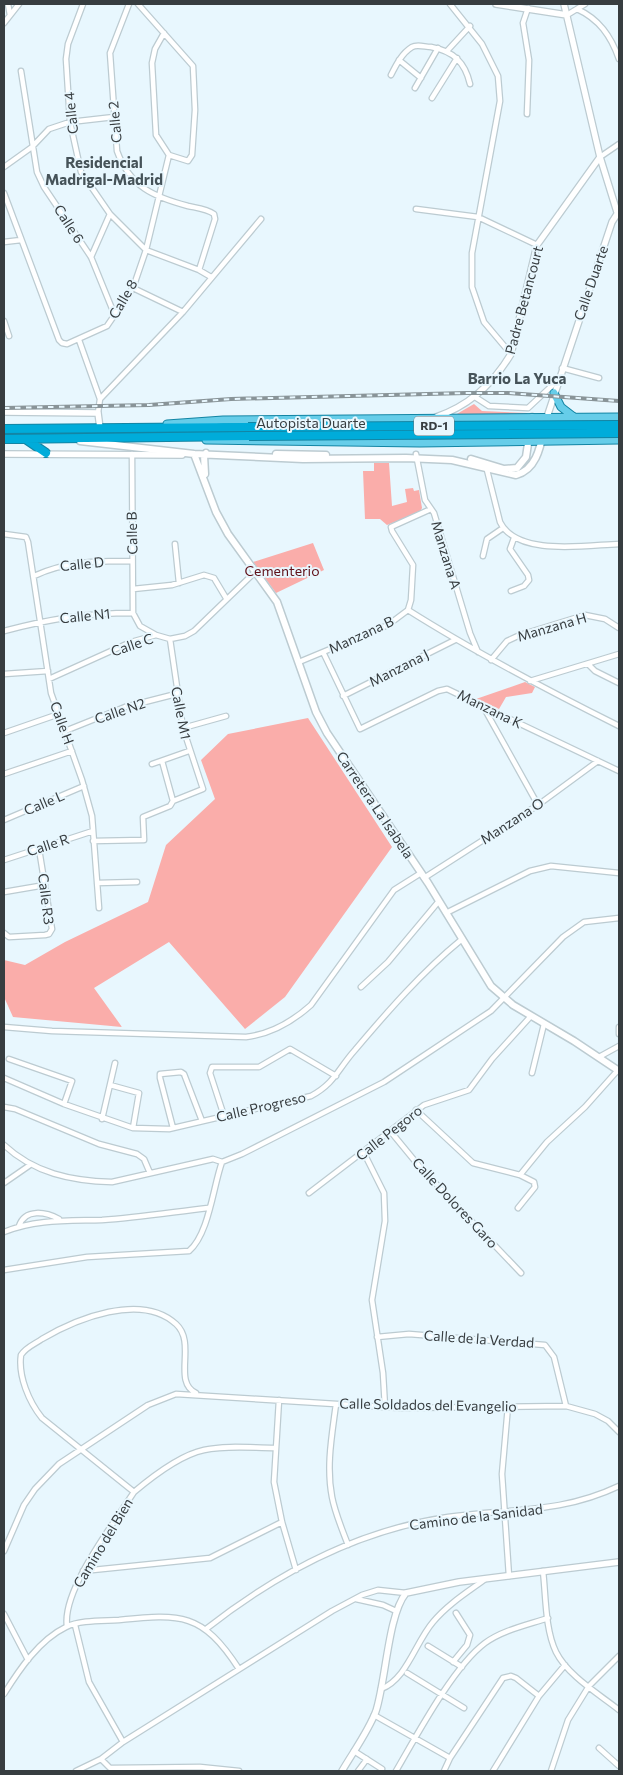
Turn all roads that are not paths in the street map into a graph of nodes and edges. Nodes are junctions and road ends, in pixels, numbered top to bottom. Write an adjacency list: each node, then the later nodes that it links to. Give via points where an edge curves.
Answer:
1 (8, 4): 13 (street)
2 (20, 4): 13 (street)
3 (83, 4): 30 (street, Calle 4, via 68,44 66,59)
4 (129, 4): 29 (street, Calle 2, via 110,53)
5 (138, 4): 16 (street)
6 (450, 4): 15 (street)
7 (496, 4): 10 (street)
8 (564, 4): 12 (street, Calle Duarte)
9 (585, 4): 11 (street)
10 (528, 8): 12 (street); 28 (street, via 523,23 529,60)
11 (577, 9): 12 (street); 20 (street, via 604,28)
12 (567, 14): 34 (street, Calle Duarte)
13 (10, 15): 14 (street)
14 (4, 23)
15 (470, 26): 18 (street); 41 (street, via 498,76 500,101)
16 (164, 33): 33 (street, via 152,63 156,135); 33 (street, via 189,60 194,74 191,159 188,161)
17 (438, 48): 18 (street); 21 (street, via 417,45); 24 (street)
18 (448, 51): 19 (street)
19 (457, 58): 25 (street, via 467,71); 27 (street)
20 (619, 59)
21 (399, 60): 23 (street); 24 (street)
22 (21, 71): 32 (street, Calle 6)
23 (390, 75)
24 (421, 78): 26 (street)
25 (470, 84)
26 (415, 88)
27 (432, 98)
28 (527, 114)
29 (114, 118): 30 (street); 37 (street, Calle 2, via 120,158 141,187)
30 (70, 122): 32 (street, via 49,129); 40 (street, Calle 4, via 81,172)
31 (619, 144): 34 (street)
32 (32, 147): 35 (street); 47 (street, Calle 6, via 44,187)
33 (169, 155): 37 (street, Calle 8)
34 (600, 157): 39 (street, Calle Duarte); 45 (street, Padre Betancourt)
35 (4, 168)
36 (4, 193): 43 (street)
37 (159, 198): 46 (street, Calle 8); 48 (street, Calle 2, via 214,214)
38 (416, 209): 41 (street)
39 (618, 212): 57 (street, Calle Duarte)
40 (110, 214): 46 (street, Calle 4); 47 (street)
41 (478, 217): 45 (street); 56 (street, via 472,253 472,287 484,322)
42 (261, 219): 49 (street)
43 (21, 240): 44 (street); 55 (street, via 59,340 66,344)
44 (4, 242)
45 (537, 245): 56 (street, Padre Betancourt)
46 (146, 250): 48 (street, Calle 4); 50 (street, Calle 8)
47 (91, 257): 52 (street, Calle 6)
48 (199, 270): 49 (street, Calle 4)
49 (212, 277): 51 (street)
50 (133, 288): 51 (street); 52 (street, Calle 8)
51 (183, 312): 62 (street)
52 (115, 316): 55 (street, Calle 8, via 107,326)
53 (4, 321): 54 (street)
54 (9, 336)
55 (79, 340): 62 (street)
56 (511, 354): 61 (street, Padre Betancourt, via 502,370)
57 (562, 368): 58 (street); 59 (street, Calle Duarte)
58 (599, 378)
59 (558, 380): 60 (street, Calle Duarte); 63 (street)
60 (554, 393): 67 (street, Calle Duarte); 68 (main road, via 559,405)
61 (475, 397): 63 (street, via 489,406); 71 (street, Padre Betancourt, via 455,411)
62 (100, 399): 65 (street)
63 (528, 408): 66 (street)
64 (4, 412): 65 (street)
65 (98, 413): 73 (street)
66 (532, 417): 67 (main road); 70 (main road); 78 (main road); 83 (main road)
67 (547, 417): 68 (main road); 78 (main road)
68 (575, 417): 69 (main road)
69 (619, 417)
70 (483, 418): 71 (main road); 84 (main road, via 490,422 490,438)
71 (428, 420): 74 (main road, via 223,420)
72 (619, 424): 74 (highway, Autopista Duarte / RD-1, bridge); 76 (main road)
73 (100, 428): 74 (highway, RD-1); 75 (highway, RD-1)
74 (119, 428)
75 (4, 429)
76 (619, 434): 77 (highway, Autopista Duarte / RD-1, bridge)
77 (136, 437): 81 (highway, Autopista Duarte / RD-1); 84 (main road, via 222,441)
78 (542, 438): 82 (main road, via 554,442); 83 (main road); 92 (main road, via 533,465 523,473 508,474)
79 (4, 440): 80 (highway, Autopista Duarte / RD-1)
80 (27, 440): 81 (highway, Autopista Duarte / RD-1); 85 (highway)
81 (66, 440): 88 (main road)
82 (619, 440)
83 (530, 441): 84 (main road); 92 (main road, via 526,457 517,468)
84 (485, 442)
85 (46, 453): 86 (street); 87 (street)
86 (4, 454)
87 (132, 454): 88 (street); 101 (street, Calle B)
88 (194, 454): 89 (main road); 93 (main road, Carretera La Isabela)
89 (204, 455): 90 (main road); 91 (main road); 93 (main road)
90 (217, 456): 91 (main road, via 303,459); 93 (main road, via 208,464)
91 (416, 456): 92 (main road, via 453,456); 94 (street, Manzana A)
92 (486, 466): 95 (street)
93 (205, 480): 102 (main road, Carretera La Isabela, via 224,528)
94 (431, 509): 108 (street, Manzana B, via 391,527 413,565); 117 (street, Manzana A)
95 (503, 528): 97 (street); 100 (street, via 486,540)
96 (4, 534): 103 (street, Calle H, via 26,537)
97 (514, 538): 99 (street, via 542,546); 106 (street, via 510,549 529,580)
98 (175, 544): 104 (street)
99 (619, 544)
100 (484, 556)
101 (132, 561): 103 (street, Calle D, via 71,563); 105 (street, Calle B)
102 (255, 572): 107 (street, Calle C); 120 (main road, Carretera La Isabela, via 277,602)
103 (34, 576): 110 (street, Calle H)
104 (179, 583): 105 (street); 107 (street, via 210,575)
105 (133, 589): 109 (street, Calle B)
106 (511, 592)
107 (226, 598): 114 (street, Calle C, via 194,631)
108 (408, 610): 115 (street); 116 (street, Manzana B, via 388,625)
109 (133, 613): 110 (street, Calle N1, via 94,613); 113 (street, via 140,626)
110 (40, 622): 112 (street, Calle N1); 122 (street, Calle H)
111 (619, 628): 119 (street, Manzana H, via 605,619 585,615 507,641)
112 (4, 631)
113 (156, 635): 114 (street, Calle C); 124 (street, Calle C, via 132,642)
114 (170, 638): 127 (street, Calle M1)
115 (455, 640): 117 (street); 128 (street, Manzana J)
116 (323, 652): 120 (street, Manzana B); 128 (street)
117 (478, 652): 119 (street)
118 (619, 654): 121 (street)
119 (491, 660): 125 (street)
120 (299, 662): 152 (main road, Carretera La Isabela, via 316,712 327,733)
121 (588, 664): 125 (street); 126 (street)
122 (48, 671): 123 (street); 124 (street, Calle H)
123 (4, 674)
124 (49, 679): 130 (street, Calle H)
125 (530, 681): 132 (street)
126 (619, 683)
127 (176, 694): 133 (street, Calle M1); 134 (street, Calle N2, via 125,707)
128 (343, 696): 129 (street, Manzana K, via 360,729 448,690)
129 (484, 707): 139 (street, Manzana K); 145 (street)
130 (60, 714): 134 (street, Calle H); 135 (street)
131 (226, 716): 133 (street)
132 (619, 726)
133 (183, 728): 137 (street, Calle M1)
134 (65, 731): 136 (street, Calle H)
135 (4, 733)
136 (72, 751): 142 (street); 143 (street, Calle H)
137 (189, 752): 138 (street); 144 (street, Calle M1, via 202,790)
138 (162, 761): 140 (street); 144 (street)
139 (598, 761): 141 (street, Manzana K); 145 (street, Manzana O)
140 (152, 764)
141 (619, 771)
142 (4, 774)
143 (84, 786): 146 (street, Calle L); 147 (street, Calle H)
144 (173, 801): 148 (street, via 170,806 143,817 144,840)
145 (538, 805): 152 (street, Manzana O)
146 (4, 820)
147 (93, 831): 148 (street, Calle H); 149 (street, Calle R)
148 (93, 841): 154 (street, Calle H)
149 (40, 849): 150 (street, Calle R); 155 (street, Calle R3)
150 (4, 860)
151 (619, 873): 159 (street, via 551,866 530,871)
152 (423, 875): 157 (main road, Carretera La Isabela); 167 (street, Manzana O, via 394,890 311,1005 272,1031 246,1038)
153 (137, 882): 154 (street)
154 (97, 883): 158 (street, Calle H)
155 (45, 885): 156 (street); 161 (street, Calle R3, via 52,929 49,934)
156 (4, 892)
157 (439, 901): 159 (main road, Carretera La Isabela); 163 (street, via 388,962)
158 (99, 908)
159 (446, 914): 162 (main road, Carretera La Isabela)
160 (619, 918): 164 (street, via 584,922 563,937)
161 (4, 934)
162 (461, 940): 164 (main road, Carretera La Isabela, via 482,976); 176 (street, Calle Progreso, via 410,987)
163 (361, 987)
164 (504, 998): 165 (main road, Carretera La Isabela); 190 (street, via 491,1011 384,1082)
165 (531, 1016): 166 (main road, Carretera La Isabela); 181 (street, Calle Pegoro, via 469,1090)
166 (544, 1024): 171 (main road, Carretera La Isabela); 175 (street)
167 (4, 1027)
168 (619, 1027): 169 (street)
169 (619, 1034)
170 (619, 1046): 171 (street)
171 (599, 1057): 174 (main road, Carretera La Isabela)
172 (9, 1059): 179 (street, via 72,1081)
173 (115, 1063): 178 (street)
174 (619, 1070): 193 (street, via 547,1142)
175 (532, 1072)
176 (336, 1076): 182 (street, Calle Progreso, via 328,1086 311,1096); 182 (street, via 290,1049 259,1067 212,1067 210,1073)
177 (4, 1078): 179 (street, Calle Progreso)
178 (110, 1085): 183 (street); 185 (street, via 139,1092)
179 (64, 1104): 183 (street, Calle Progreso)
180 (4, 1107): 192 (street, via 99,1144 137,1154 144,1159)
181 (416, 1110): 187 (street, Calle Pegoro); 193 (street, via 473,1163)
182 (224, 1116): 184 (street, Calle Progreso)
183 (102, 1118): 185 (street, Calle Progreso)
184 (202, 1121): 186 (street, Calle Progreso); 186 (street, via 184,1074 165,1072 160,1074 160,1078)
185 (133, 1128): 186 (street, Calle Progreso)
186 (173, 1128)
187 (391, 1132): 189 (street, Calle Pegoro); 202 (street, Calle Dolores Garo)
188 (4, 1145): 191 (street)
189 (364, 1153): 195 (street, Calle Pegoro); 203 (street, via 384,1193 385,1221 372,1300)
190 (222, 1162): 192 (street, via 214,1159); 196 (street)
191 (30, 1165): 192 (street, via 61,1177 95,1182 112,1182); 194 (street)
192 (150, 1173)
193 (520, 1175): 197 (street, via 534,1182 535,1186)
194 (4, 1183)
195 (309, 1193)
196 (208, 1208): 198 (street, via 103,1220); 201 (street, via 202,1232 189,1251 87,1257)
197 (518, 1208)
198 (59, 1219): 199 (street); 199 (street, via 35,1214 24,1218)
199 (19, 1226): 200 (street)
200 (4, 1232)
201 (4, 1270)
202 (521, 1273)
203 (377, 1337): 208 (street, Calle de la Verdad, via 409,1334 545,1345 554,1357); 209 (street)
204 (200, 1394): 205 (street, Calle Soldados del Evangelio); 212 (street, Calle Soldados del Evangelio, via 176,1394 160,1399); 212 (street, via 186,1386 185,1339 181,1330 168,1318 144,1310 120,1310 62,1327 23,1351 20,1366 34,1408)
205 (279, 1400): 206 (street, Calle Soldados del Evangelio); 211 (street)
206 (336, 1404): 209 (street, Calle Soldados del Evangelio); 217 (street, via 330,1487)
207 (508, 1406): 208 (street, Calle Soldados del Evangelio); 209 (street, Calle Soldados del Evangelio); 215 (street, via 502,1454)
208 (566, 1406): 210 (street, Calle Soldados del Evangelio, via 595,1414)
209 (385, 1407)
210 (619, 1432)
211 (275, 1448): 214 (street, Camino del Bien, via 202,1450 173,1464); 216 (street, via 274,1482)
212 (81, 1450): 214 (street); 218 (street, Calle Soldados del Evangelio, via 59,1464 35,1489 24,1505)
213 (619, 1486): 215 (street, Camino de la Sanidad, via 566,1505)
214 (134, 1492): 221 (street, Camino del Bien)
215 (504, 1512): 217 (street, Camino de la Sanidad, via 406,1524); 223 (street)
216 (282, 1522): 220 (street); 221 (street, via 210,1558)
217 (348, 1545): 220 (street, Camino de la Sanidad)
218 (4, 1551)
219 (619, 1562): 222 (street)
220 (296, 1570): 233 (street, Camino de la Sanidad, via 238,1605)
221 (83, 1571): 232 (street, Camino del Bien, via 66,1613)
222 (543, 1572): 223 (street); 230 (street)
223 (509, 1576): 224 (street)
224 (485, 1579): 225 (street); 243 (street, via 442,1612 396,1681)
225 (406, 1593): 226 (street, via 378,1590); 227 (street)
226 (356, 1599): 227 (street); 240 (street)
227 (396, 1610): 243 (street)
228 (456, 1613): 237 (street, via 470,1635 467,1645)
229 (4, 1614): 236 (street)
230 (548, 1618): 238 (street, via 553,1645); 239 (street, via 497,1636 485,1643)
231 (75, 1625): 232 (street); 233 (street, via 169,1616); 251 (street, via 89,1682)
232 (67, 1626): 236 (street)
233 (206, 1629): 240 (street)
234 (428, 1646): 237 (street)
235 (619, 1656): 242 (street)
236 (28, 1660): 244 (street)
237 (453, 1662): 239 (street)
238 (564, 1665): 242 (street); 246 (street)
239 (462, 1667): 245 (street)
240 (239, 1669): 251 (street)
241 (407, 1673): 245 (street)
242 (589, 1686): 248 (street); 266 (street, via 568,1720)
243 (381, 1689): 249 (street)
244 (4, 1694)
245 (443, 1694): 247 (street); 250 (street)
246 (539, 1696): 254 (street, via 516,1678 503,1678); 265 (street)
247 (464, 1708)
248 (619, 1710)
249 (374, 1715): 250 (street); 253 (street)
250 (414, 1739): 254 (street); 263 (street)
251 (123, 1742): 255 (street)
252 (599, 1748): 257 (street)
253 (354, 1751): 256 (street); 261 (street)
254 (450, 1758): 264 (street)
255 (101, 1759): 259 (street); 260 (street, via 110,1768 200,1767)
256 (366, 1759): 258 (street); 262 (street)
257 (619, 1766)
258 (382, 1769)
259 (76, 1771)
260 (239, 1771)
261 (342, 1771)
262 (358, 1771)
263 (396, 1771)
264 (444, 1771)
265 (493, 1771)
266 (551, 1771)

